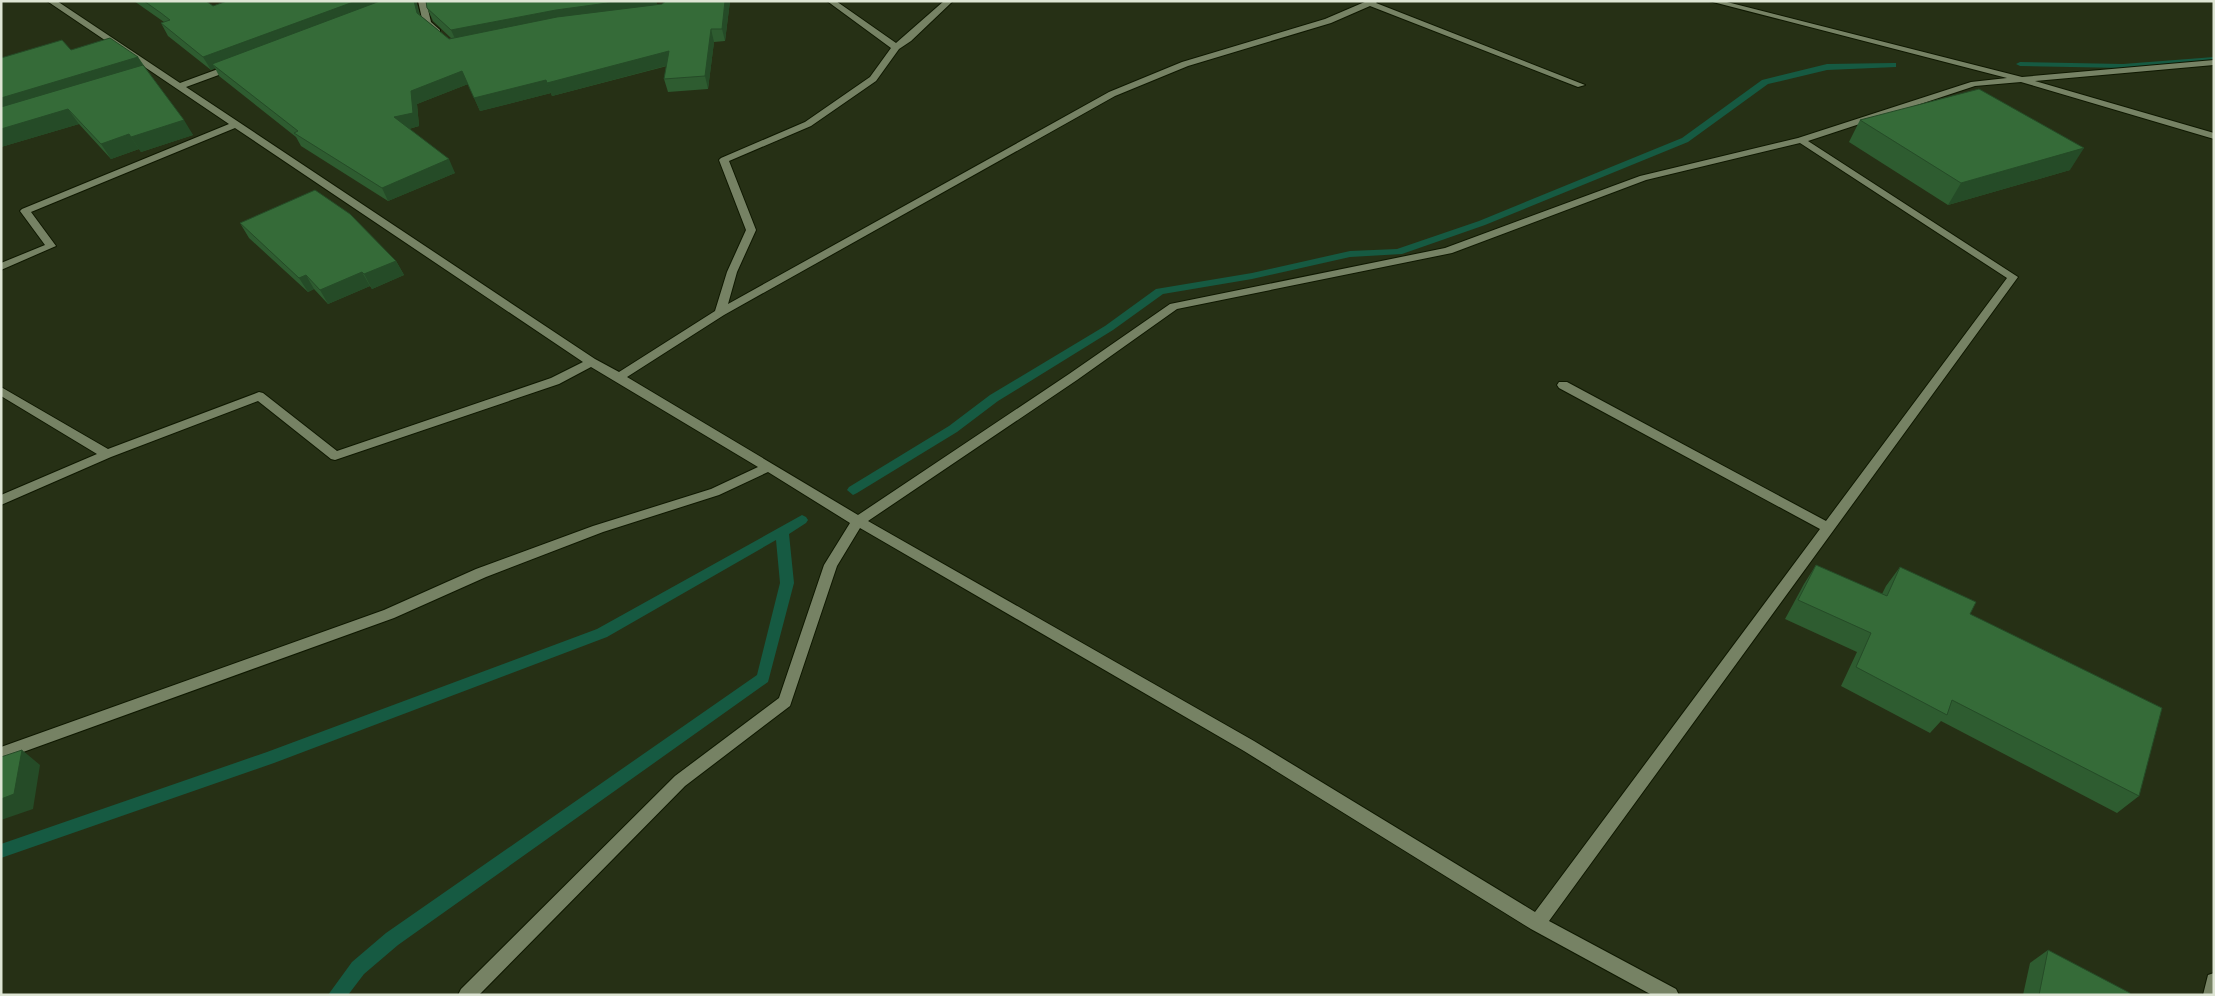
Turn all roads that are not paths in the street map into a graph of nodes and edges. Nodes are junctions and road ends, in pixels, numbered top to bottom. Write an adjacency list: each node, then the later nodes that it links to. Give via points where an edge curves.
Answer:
1 (51, 1): 13 (street, via 152,74)
2 (422, 1): 7 (street, via 427,22)
3 (831, 1): 8 (street)
4 (948, 1): 8 (street)
5 (1713, 1): 11 (street)
6 (1372, 2): 12 (street); 18 (street, via 1328,21 1185,64 1112,94)
7 (440, 35)
8 (896, 47): 18 (street, via 873,79 808,124 724,160 751,230 732,272)
9 (2214, 62): 11 (street)
10 (243, 63): 13 (street)
11 (2019, 80): 15 (street); 16 (street, via 1974,84)
12 (1581, 85)
13 (178, 87): 14 (street)
14 (235, 126): 17 (street, via 25,211 51,246); 19 (street)
15 (2214, 136)
16 (1801, 140): 26 (street, via 1643,178 1448,251 1174,306); 27 (street, via 2013,277)
17 (1, 267)
18 (720, 313): 20 (street)
19 (590, 362): 20 (street); 23 (street, via 555,381 335,456 259,396)
20 (619, 377): 24 (street)
21 (1563, 385): 27 (street)
22 (1, 391): 23 (street)
23 (107, 454): 25 (street)
24 (768, 467): 26 (street); 28 (street, via 716,492 589,533 481,573 389,614)
25 (1, 500)
26 (858, 522): 29 (street, via 1249,746); 31 (street, via 831,565 785,702 680,781)
27 (1829, 528): 29 (street)
28 (1, 754)
29 (1538, 923): 32 (street)
30 (2214, 981): 33 (street)
31 (467, 995)
32 (1670, 995)
33 (2212, 995)

